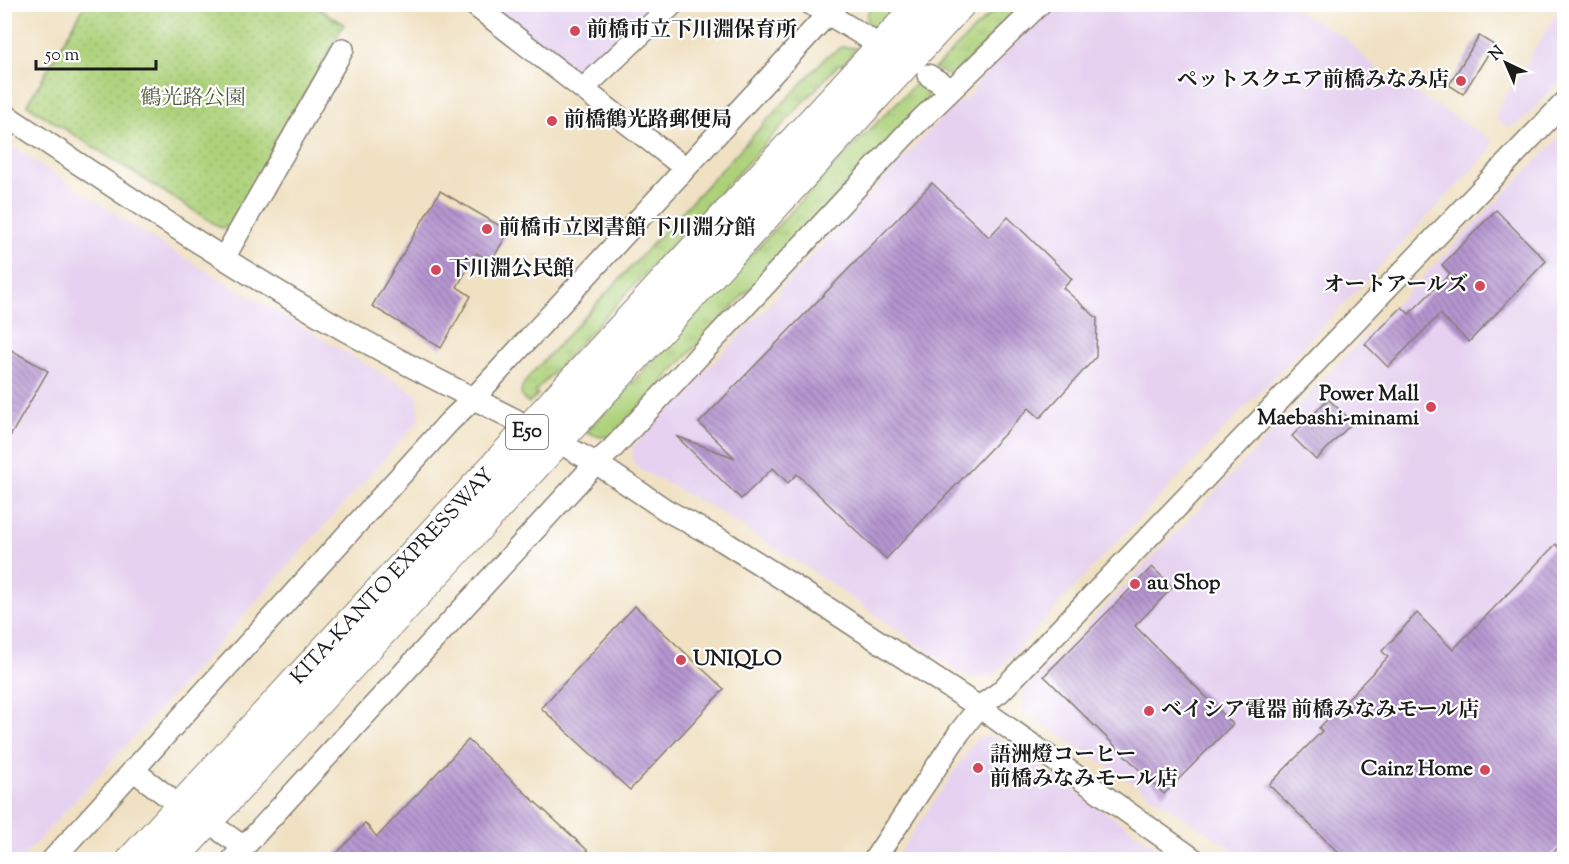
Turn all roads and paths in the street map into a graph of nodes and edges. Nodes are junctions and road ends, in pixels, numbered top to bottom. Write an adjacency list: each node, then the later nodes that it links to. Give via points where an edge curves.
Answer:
1 (474, 4): 10 (street)
2 (673, 4): 10 (street)
3 (922, 4): 26 (highway, KITA-KANTO EXPRESSWAY / E50)
4 (959, 4): 27 (highway, KITA-KANTO EXPRESSWAY / E50)
5 (1040, 4): 11 (street)
6 (826, 8): 7 (street); 14 (street)
7 (868, 38)
8 (343, 49): 15 (street)
9 (928, 75): 11 (street)
10 (583, 89): 14 (street)
11 (951, 89): 19 (street)
12 (1564, 103): 20 (street, via 1000,692)
13 (4, 114): 15 (street)
14 (685, 168): 16 (street)
15 (224, 258): 16 (street, via 326,320)
16 (473, 399): 17 (street); 21 (street)
17 (516, 420)
18 (572, 450): 19 (street)
19 (596, 463): 20 (street); 24 (street)
20 (979, 707): 28 (street); 29 (street)
21 (133, 770): 22 (street); 25 (street)
22 (167, 796)
23 (222, 832): 24 (street)
24 (238, 853)
25 (52, 860)
26 (133, 860)
27 (170, 860)
28 (874, 860)
29 (1195, 860)

